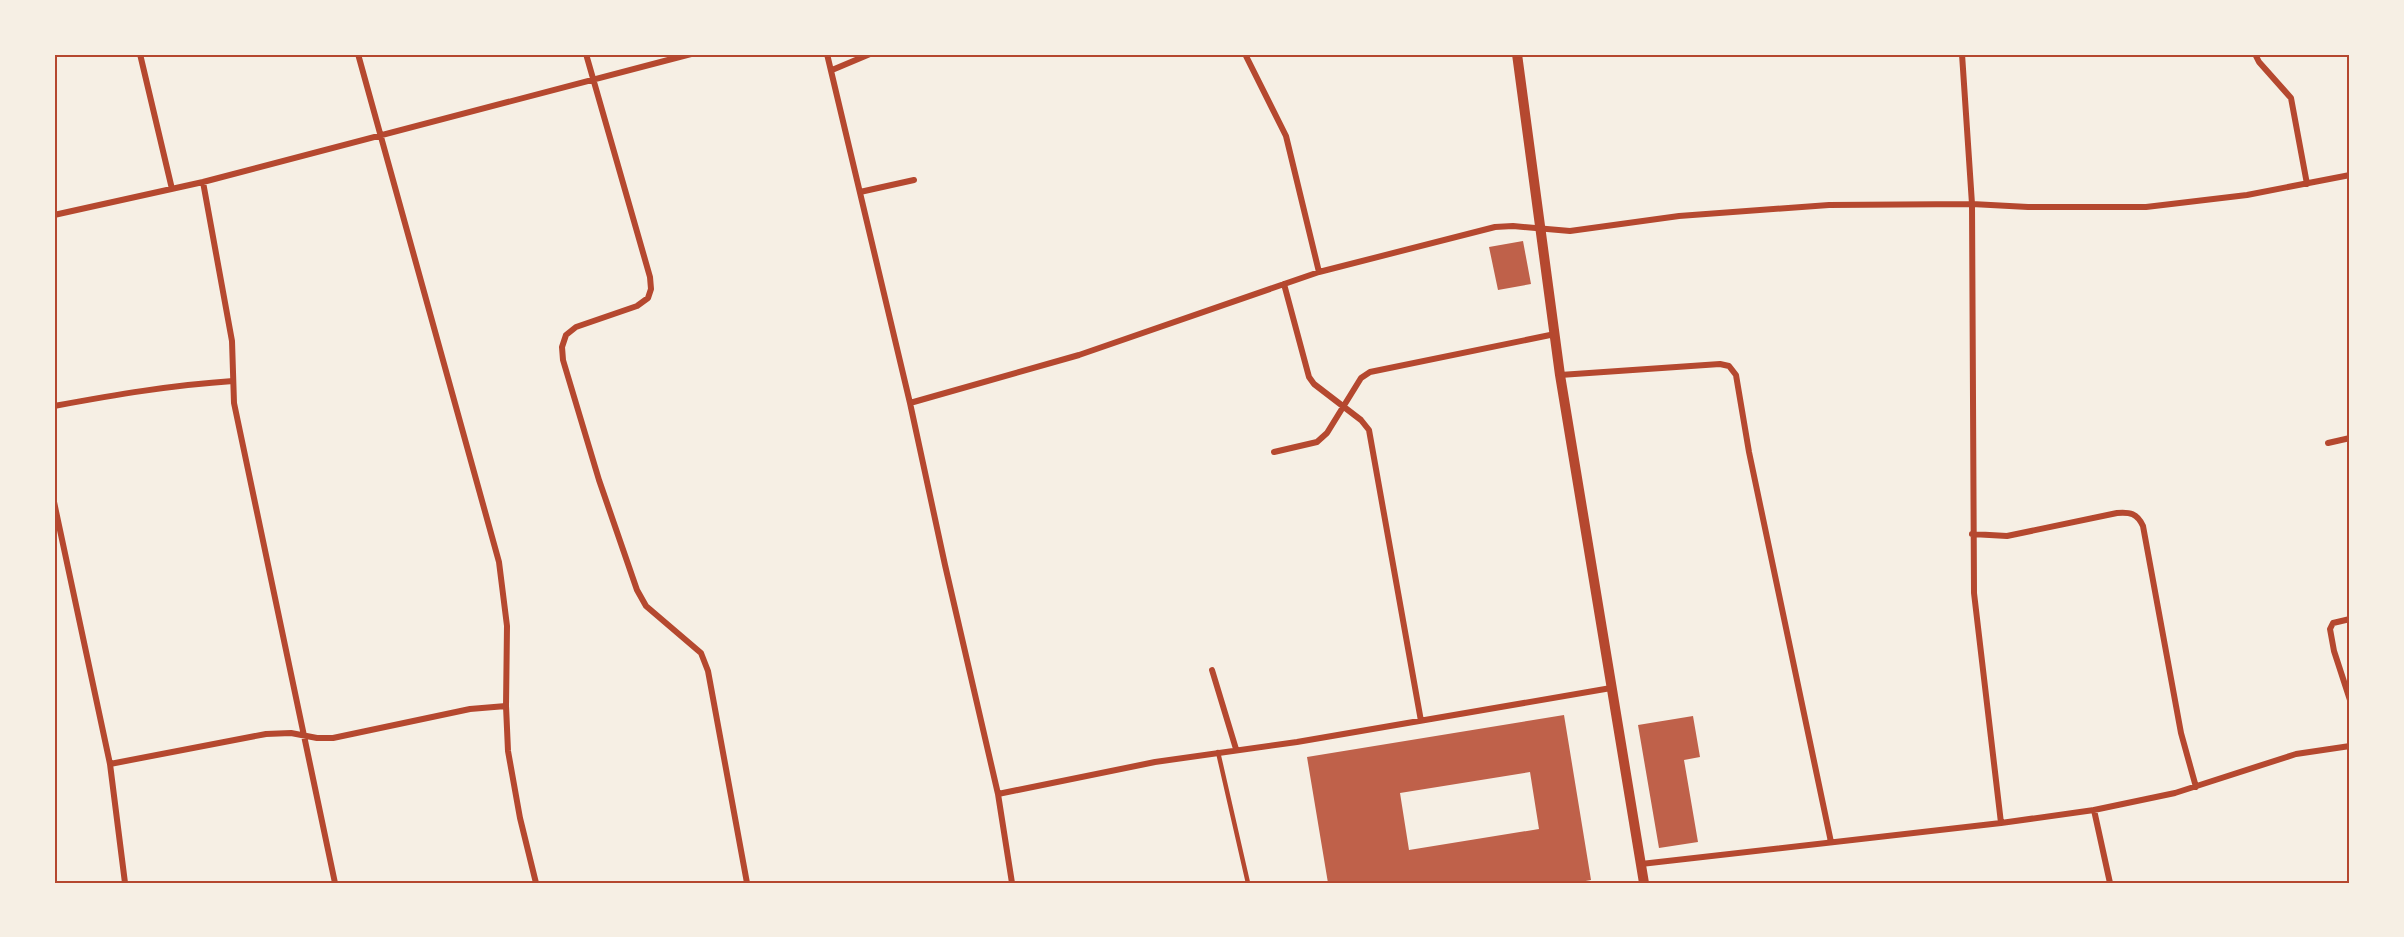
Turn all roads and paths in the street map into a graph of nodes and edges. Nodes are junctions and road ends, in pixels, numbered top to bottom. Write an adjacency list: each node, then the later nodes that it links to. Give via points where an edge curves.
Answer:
1 (140, 54): 18 (street)
2 (358, 54): 13 (street)
3 (586, 54): 12 (street)
4 (691, 54): 12 (street)
5 (827, 54): 11 (street)
6 (870, 54): 11 (street)
7 (1245, 54): 23 (street, via 1286,136)
8 (1516, 54): 22 (street)
9 (1962, 54): 20 (street)
10 (2255, 54): 17 (street, via 2291,98)
11 (832, 70): 19 (street)
12 (594, 81): 13 (street); 56 (street, via 651,289 648,298 637,306 576,327 566,335 563,360 637,590 646,606 701,653 708,671)
13 (379, 135): 16 (street); 40 (street, via 499,562 507,626)
14 (2350, 175): 17 (street)
15 (914, 180): 19 (street)
16 (202, 182): 18 (street); 27 (street, via 232,341)
17 (2307, 184): 20 (street, via 2210,201 2146,207)
18 (172, 189): 21 (street)
19 (860, 192): 28 (street)
20 (1972, 204): 22 (street, via 1829,205 1679,216 1577,230); 35 (street)
21 (54, 215)
22 (1542, 229): 23 (street, via 1495,227); 25 (street)
23 (1319, 272): 24 (street)
24 (1284, 284): 28 (street, via 1078,355); 30 (street, via 1309,377)
25 (1555, 334): 26 (street); 30 (street, via 1370,372 1361,378)
26 (1560, 375): 38 (street); 51 (street, via 1720,364 1729,366 1736,375)
27 (233, 381): 29 (street, via 158,387); 42 (street, via 234,403)
28 (910, 402): 48 (street)
29 (54, 406)
30 (1342, 406): 33 (street, via 1327,433 1317,442); 41 (street, via 1361,420 1372,440)
31 (2350, 438): 32 (street)
32 (2328, 443)
33 (1274, 452)
34 (54, 502): 46 (street)
35 (1972, 534): 47 (street, via 2007,536 2116,513 2130,512 2139,518 2181,733); 50 (street, via 1977,623)
36 (2350, 619): 39 (street, via 2333,623 2330,629)
37 (1212, 670): 44 (street)
38 (1611, 688): 41 (street); 52 (street)
39 (2350, 700)
40 (506, 706): 42 (street, via 470,709 333,738); 55 (street, via 508,751)
41 (1421, 721): 44 (street)
42 (306, 736): 46 (street, via 266,734); 54 (street)
43 (2350, 746): 47 (street, via 2296,754)
44 (1236, 749): 45 (street)
45 (1218, 752): 48 (street); 58 (lane)
46 (110, 764): 53 (street)
47 (2196, 787): 49 (street)
48 (998, 794): 57 (street)
49 (2094, 810): 50 (street); 60 (street)
50 (2001, 823): 51 (street)
51 (1831, 842): 52 (street)
52 (1641, 864): 59 (street)
53 (125, 883)
54 (335, 883)
55 (536, 883)
56 (747, 883)
57 (1012, 883)
58 (1248, 883)
59 (1644, 883)
60 (2110, 883)

